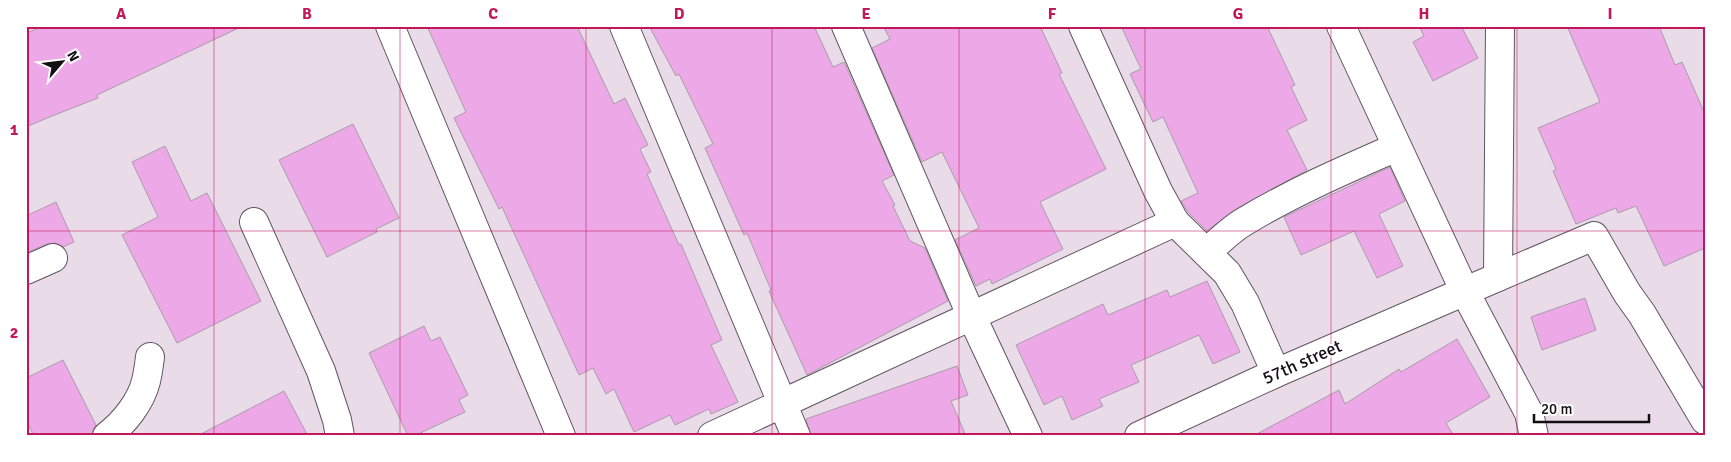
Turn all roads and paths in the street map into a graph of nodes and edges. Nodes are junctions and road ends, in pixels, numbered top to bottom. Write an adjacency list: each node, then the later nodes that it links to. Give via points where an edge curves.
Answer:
1 (390, 26): 22 (street)
2 (624, 26): 18 (street)
3 (846, 26): 15 (street)
4 (1083, 26): 9 (street)
5 (1341, 26): 7 (street)
6 (1500, 26): 13 (street)
7 (1397, 147): 10 (street, via 1277,203 1240,224); 14 (street)
8 (254, 222): 21 (street, via 321,371)
9 (1175, 222): 10 (street); 15 (street)
10 (1206, 252): 17 (street, via 1227,273 1246,303)
11 (53, 258): 12 (street)
12 (26, 270)
13 (1498, 277): 14 (street, 57th street); 19 (street, 57th street, via 1594,236)
14 (1465, 292): 17 (street, 57th street); 27 (street, via 1529,413)
15 (971, 315): 18 (street); 25 (street)
16 (150, 357): 20 (street, via 146,382 137,403)
17 (1276, 373): 26 (street, 57th street)
18 (782, 404): 23 (street); 24 (street)
19 (1705, 420)
20 (106, 436)
21 (340, 436)
22 (561, 436)
23 (712, 436)
24 (796, 436)
25 (1028, 436)
26 (1140, 436)
27 (1534, 436)

